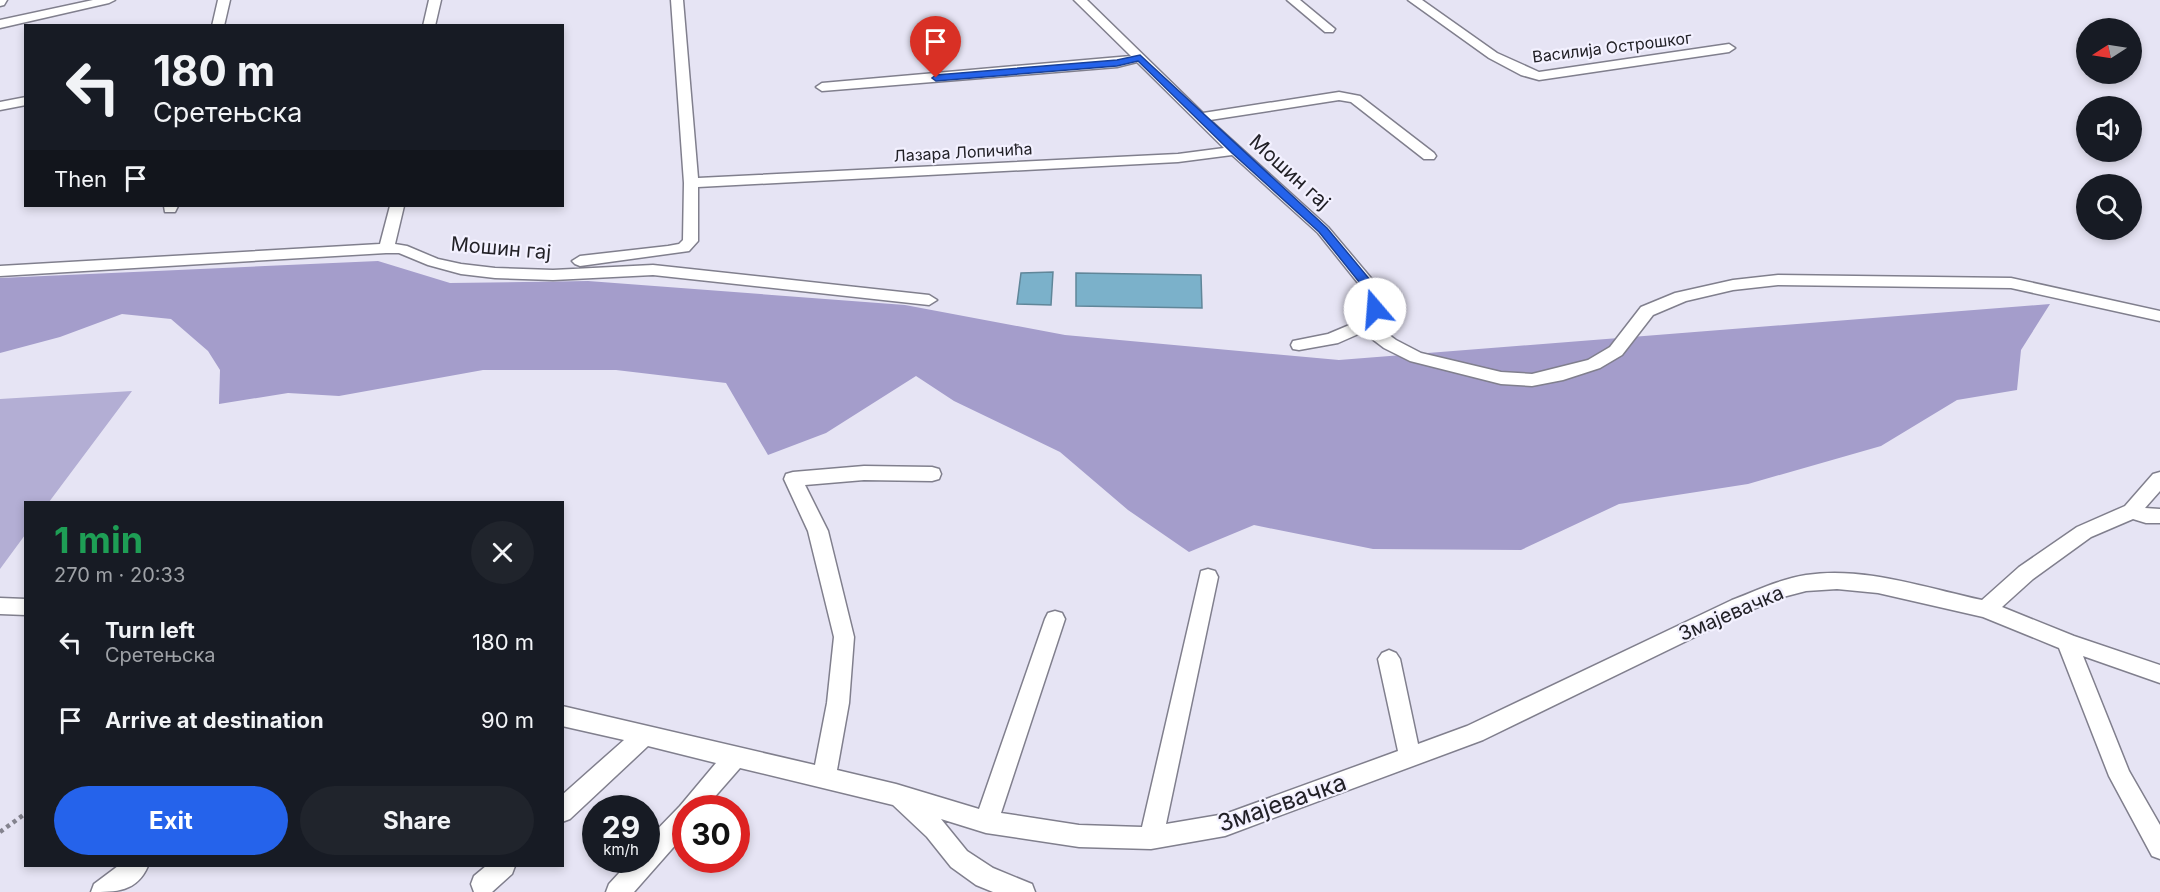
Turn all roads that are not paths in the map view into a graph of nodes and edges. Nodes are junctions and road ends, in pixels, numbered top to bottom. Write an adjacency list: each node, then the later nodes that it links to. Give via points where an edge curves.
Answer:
1 (109, 0): 8 (street)
2 (224, 0): 9 (street)
3 (435, 0): 10 (street)
4 (677, 0): 20 (street)
5 (1080, 0): 13 (street, Мошин гај)
6 (1293, 0): 11 (street)
7 (1414, 0): 12 (street, Василија Острошког, via 1529,75)
8 (0, 24)
9 (218, 24)
10 (429, 24)
11 (1329, 29)
12 (1729, 48)
13 (1140, 58): 14 (street); 17 (street, Мошин гај)
14 (822, 87)
15 (24, 101): 16 (street)
16 (0, 106)
17 (1201, 117): 18 (street, Мошин гај); 19 (street, Мошин гај, via 1339,96 1355,99)
18 (1235, 151): 20 (street, Лазара Лопичића, via 1178,158); 27 (street, Мошин гај, via 1323,230 1370,287 1375,309)
19 (1429, 156)
20 (692, 183): 24 (street, via 690,242 684,248)
21 (397, 207): 22 (street)
22 (386, 248): 23 (street, Мошин гај); 24 (street, Мошин гај, via 402,249 461,269)
23 (0, 271)
24 (495, 273): 25 (street, Мошин гај, via 553,275 653,270)
25 (929, 300)
26 (2160, 316): 27 (street, via 2011,283 1778,280 1681,297 1647,311 1616,351 1594,364 1532,380 1501,378 1416,357)
27 (1365, 325): 28 (street, via 1332,339)
28 (1299, 345)
29 (932, 474): 45 (street, via 864,473 793,479 818,531 844,637 838,703)
30 (2160, 479): 31 (street)
31 (2132, 511): 32 (street); 36 (street, via 2084,532 2026,573)
32 (2160, 516)
33 (1208, 577): 51 (street)
34 (0, 606): 35 (street)
35 (24, 607)
36 (1986, 609): 38 (street, Змајевачка); 44 (street, Змајевачка, via 1878,585 1806,583 1739,606 1475,733)
37 (1055, 619): 49 (street)
38 (2067, 642): 40 (street, Змајевачка); 53 (street, via 2120,776)
39 (1389, 660): 44 (street)
40 (2160, 674)
41 (564, 716): 42 (street, Змајевачка)
42 (644, 736): 43 (street, Змајевачка); 48 (street)
43 (735, 758): 45 (street, Змајевачка); 46 (street)
44 (1410, 758): 51 (street, Змајевачка, via 1225,825)
45 (824, 777): 47 (street, Змајевачка)
46 (702, 795)
47 (896, 795): 49 (street, Змајевачка); 60 (street, Змајевачка, via 935,829 960,859 985,877)
48 (564, 809)
49 (986, 822): 51 (street, Змајевачка, via 1079,836)
50 (672, 830): 52 (street)
51 (1151, 838)
52 (660, 843)
53 (2160, 848)
54 (135, 867): 58 (street)
55 (502, 867): 57 (street)
56 (634, 873): 59 (street)
57 (483, 884)
58 (103, 892)
59 (618, 892)
60 (1023, 892)

